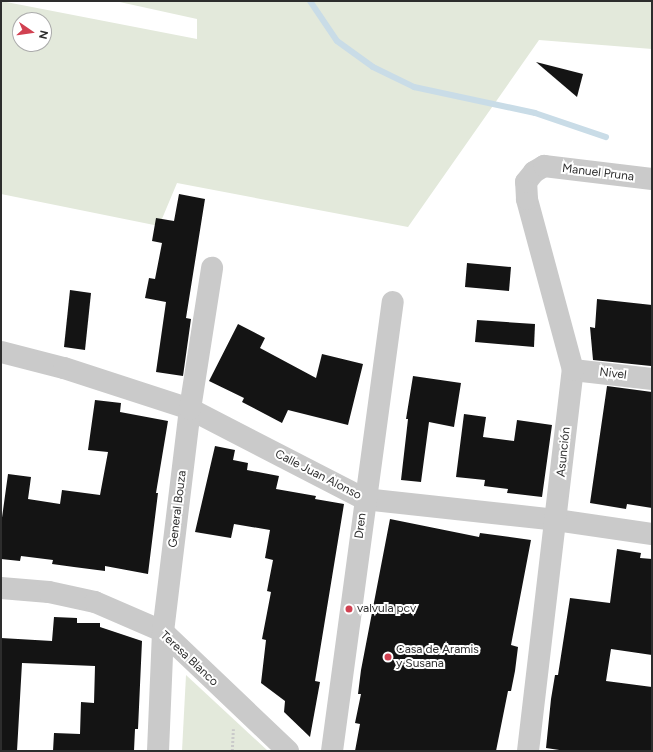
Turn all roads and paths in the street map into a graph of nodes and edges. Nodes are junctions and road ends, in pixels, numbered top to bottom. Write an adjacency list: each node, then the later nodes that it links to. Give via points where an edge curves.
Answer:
1 (544, 166): 2 (street, Manuel Pruna); 6 (street, Asunción, via 534,172 526,182 527,199)
2 (652, 179)
3 (212, 268): 8 (street, General Bouza)
4 (393, 302): 9 (street, Dren)
5 (1, 352): 8 (street, Calle Juan Alonso, via 64,368)
6 (573, 370): 7 (street, Nivel); 10 (street, Asunción)
7 (652, 379)
8 (190, 410): 9 (street, Calle Juan Alonso); 13 (street, General Bouza)
9 (364, 499): 10 (street, Calle Juan Alonso); 16 (street, Dren)
10 (556, 520): 11 (street, Calle Juan Alonso); 17 (street, Asunción)
11 (652, 534)
12 (1, 588): 13 (street, Teresa Blanco, via 49,592 95,602 117,609)
13 (163, 632): 14 (street, General Bouza); 15 (street, Teresa Blanco)
14 (158, 751)
15 (288, 751)
16 (332, 751)
17 (528, 751)

